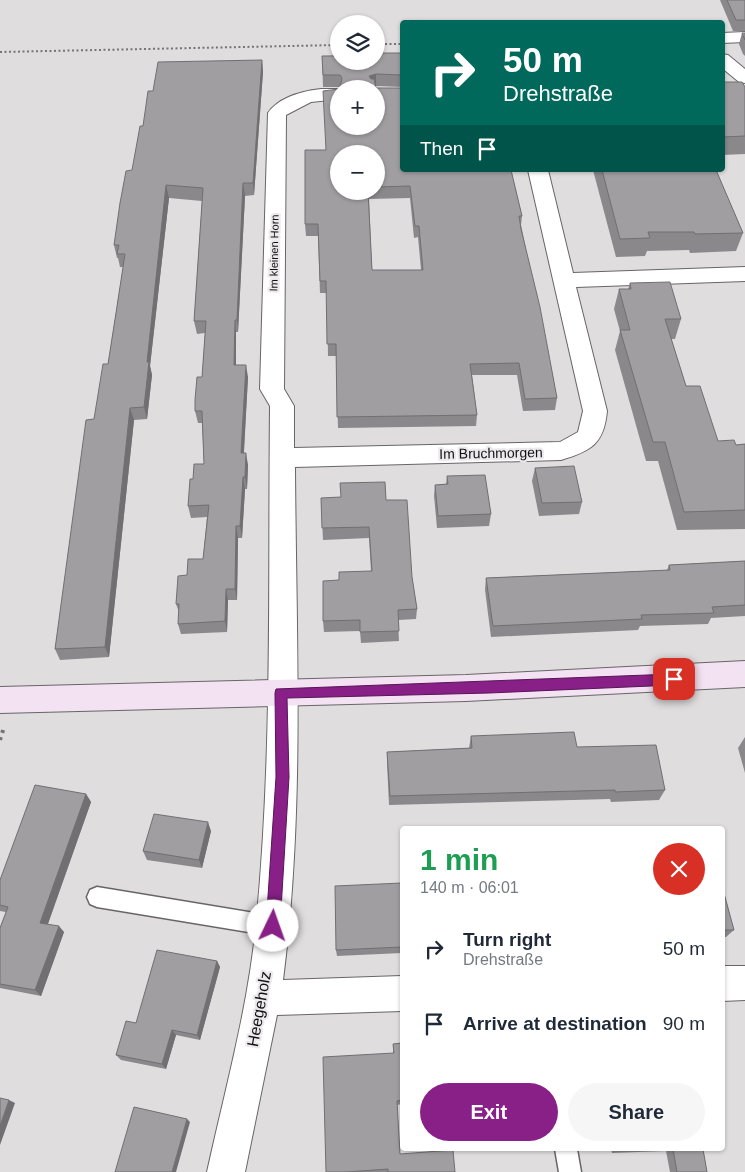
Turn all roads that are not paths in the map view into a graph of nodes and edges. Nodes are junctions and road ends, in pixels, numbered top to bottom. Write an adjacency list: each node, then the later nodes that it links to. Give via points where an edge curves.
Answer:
1 (745, 37): 2 (street)
2 (725, 38)
3 (725, 61): 4 (street)
4 (745, 78)
5 (330, 94): 9 (street, Im kleinen Horn, via 316,94 292,101 277,112 272,389 282,406)
6 (538, 172): 8 (street)
7 (745, 274): 8 (street)
8 (564, 280): 9 (street, Im Bruchmorgen, via 595,411 594,429 579,445 561,451)
9 (282, 458): 11 (street)
10 (745, 674): 11 (street, via 656,681)
11 (281, 693): 12 (street); 14 (street, Heegeholz, via 282,777)
12 (0, 700)
13 (96, 897): 14 (lane)
14 (273, 926): 18 (street, Heegeholz)
15 (745, 983): 16 (street)
16 (725, 984)
17 (400, 994): 18 (street)
18 (263, 998): 20 (street, Heegeholz)
19 (566, 1151): 21 (lane)
20 (226, 1172)
21 (570, 1172)

